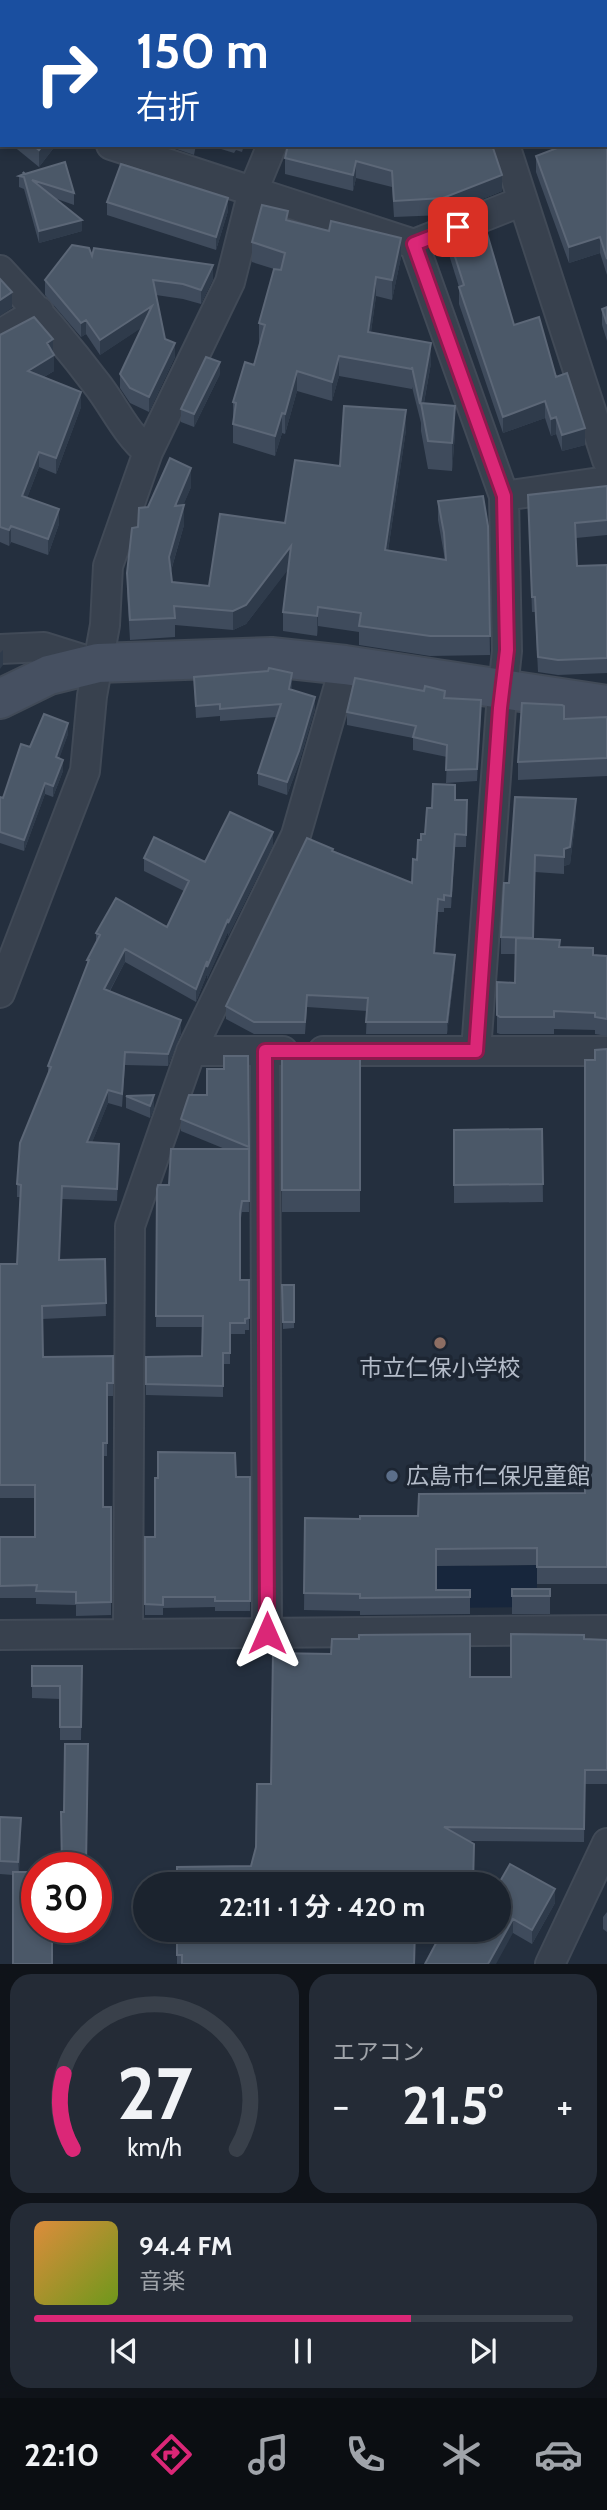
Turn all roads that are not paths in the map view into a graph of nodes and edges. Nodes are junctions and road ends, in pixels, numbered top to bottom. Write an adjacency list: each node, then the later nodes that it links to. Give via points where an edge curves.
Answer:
1 (115, 147): 4 (street)
2 (271, 147): 4 (street)
3 (506, 147): 5 (street)
4 (253, 191): 6 (street); 10 (street, via 230,282)
5 (523, 201): 6 (street); 11 (street)
6 (414, 244): 13 (street)
7 (0, 270): 8 (street)
8 (39, 311): 9 (street); 10 (street, via 100,388 132,439)
9 (0, 334)
10 (148, 452): 15 (street, via 108,566)
11 (607, 460)
12 (607, 481): 13 (street)
13 (504, 496): 17 (street, via 507,650)
14 (0, 649): 15 (street, via 44,647)
15 (98, 663): 16 (street, via 271,657); 18 (street, via 49,675); 20 (street, via 85,772)
16 (345, 665): 17 (street); 21 (street, via 296,835)
17 (503, 691): 19 (street); 23 (street)
18 (0, 699)
19 (607, 705)
20 (0, 993)
21 (191, 1051): 22 (street); 28 (street, via 130,1226)
22 (265, 1051): 23 (street); 26 (street)
23 (476, 1051): 24 (street)
24 (607, 1051)
25 (607, 1630): 26 (street)
26 (267, 1633): 28 (street)
27 (0, 1634): 28 (street)
28 (128, 1634)
29 (607, 1843): 30 (street)
30 (550, 1964)

